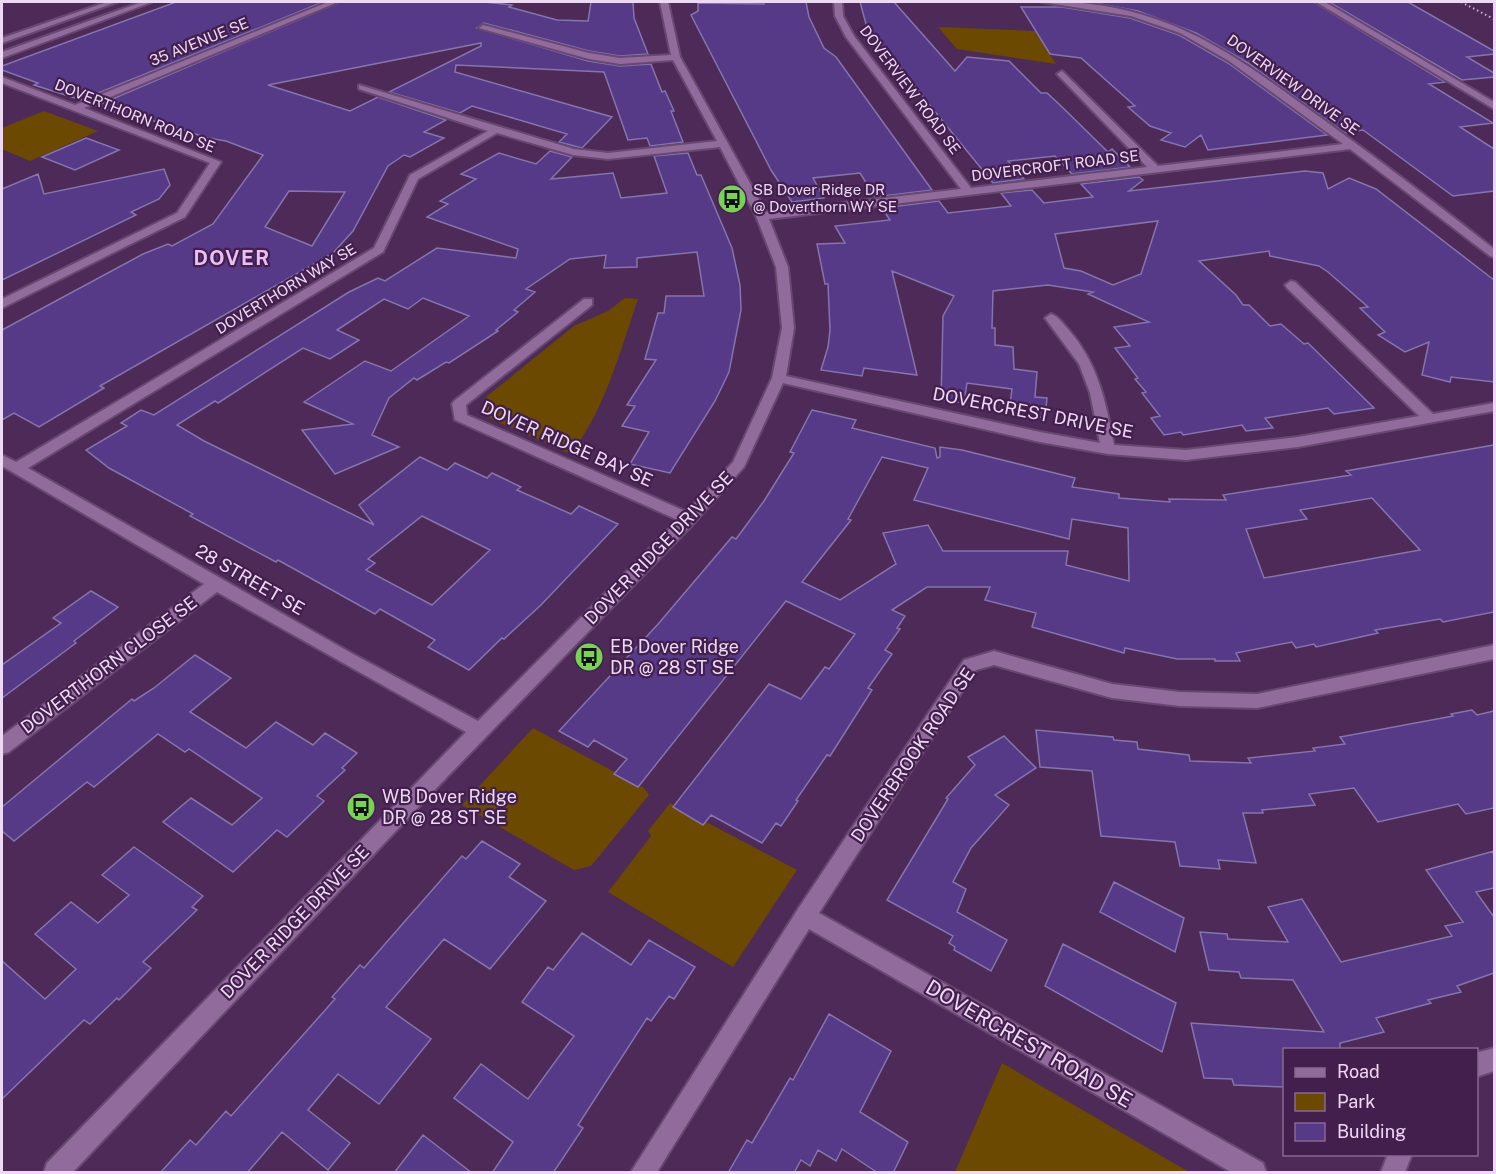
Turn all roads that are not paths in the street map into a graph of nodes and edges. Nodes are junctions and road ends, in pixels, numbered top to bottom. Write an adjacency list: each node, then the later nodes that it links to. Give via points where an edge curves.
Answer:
1 (113, 2): 9 (street)
2 (148, 2): 10 (street)
3 (334, 2): 16 (street, 35 AVENUE SE)
4 (664, 2): 11 (street, DOVER RIDGE DRIVE SE)
5 (838, 2): 21 (street, DOVERVIEW ROAD SE, via 839,16 850,37)
6 (1046, 2): 19 (street, DOVERVIEW DRIVE SE, via 1140,15 1183,30 1209,44)
7 (1320, 2): 15 (street)
8 (483, 28): 11 (street, via 620,61)
9 (2, 41)
10 (2, 55)
11 (676, 57): 18 (street, DOVER RIDGE DRIVE SE)
12 (1062, 74): 20 (street)
13 (2, 80): 16 (street, DOVERTHORN ROAD SE)
14 (362, 87): 17 (street)
15 (1494, 106)
16 (75, 108): 26 (street, DOVERTHORN ROAD SE, via 216,162 181,215)
17 (496, 130): 18 (street, via 573,152 608,156); 32 (street, DOVERTHORN WAY SE, via 414,177 379,250)
18 (722, 144): 22 (street, DOVER RIDGE DRIVE SE)
19 (1353, 146): 20 (street, DOVERCROFT ROAD SE); 23 (street, DOVERVIEW DRIVE SE)
20 (1155, 169): 21 (street, DOVERCROFT ROAD SE)
21 (969, 192): 22 (street, DOVERCROFT ROAD SE)
22 (762, 216): 28 (street, DOVER RIDGE DRIVE SE, via 782,267 788,328)
23 (1493, 251)
24 (1291, 285): 30 (street)
25 (588, 302): 33 (street, DOVER RIDGE BAY SE, via 459,404 460,417)
26 (2, 304)
27 (1051, 318): 31 (street, via 1076,344 1096,385)
28 (779, 378): 31 (street, DOVERCREST DRIVE SE); 33 (street, DOVER RIDGE DRIVE SE, via 739,464)
29 (1494, 407): 30 (street, DOVERCREST DRIVE SE)
30 (1428, 417): 31 (street, DOVERCREST DRIVE SE, via 1298,442 1186,455)
31 (1108, 449)
32 (9, 464): 34 (street, 28 STREET SE)
33 (689, 519): 36 (street, DOVER RIDGE DRIVE SE)
34 (217, 583): 36 (street, 28 STREET SE); 37 (street, DOVERTHORN CLOSE SE)
35 (1494, 652): 38 (street, DOVERBROOK ROAD SE, via 1257,700 1180,699 1112,691 994,658 970,665)
36 (480, 731): 42 (street, DOVER RIDGE DRIVE SE)
37 (2, 746)
38 (805, 916): 43 (street, DOVERBROOK ROAD SE); 44 (street, DOVERCREST ROAD SE)
39 (1494, 1060): 40 (street)
40 (1478, 1064)
41 (1400, 1156): 45 (street)
42 (56, 1173)
43 (643, 1173)
44 (1254, 1173)
45 (1393, 1173)

